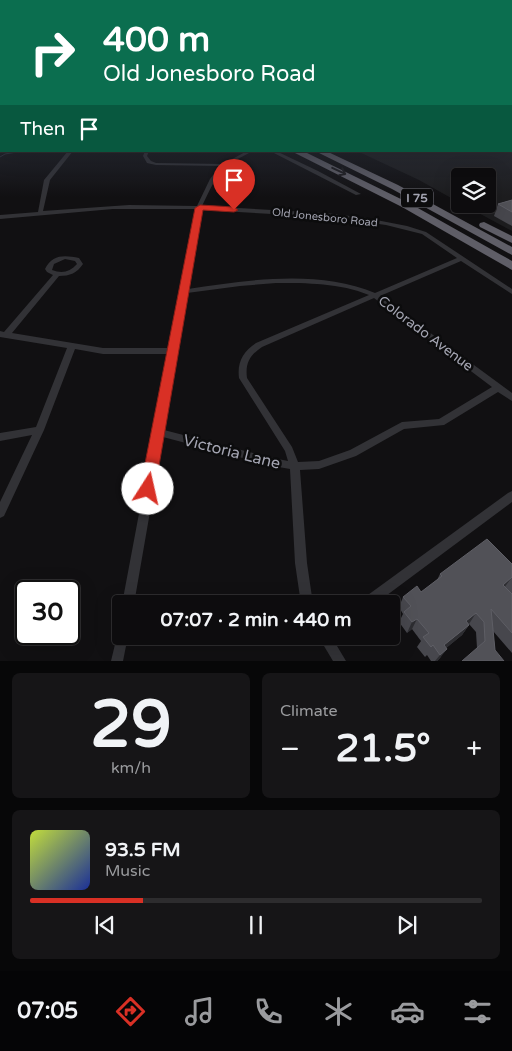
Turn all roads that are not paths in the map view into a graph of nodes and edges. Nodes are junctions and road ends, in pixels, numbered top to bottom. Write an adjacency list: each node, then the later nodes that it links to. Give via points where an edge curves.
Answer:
1 (69, 152): 12 (street, via 47,180)
2 (147, 152): 8 (street, via 145,156 156,164)
3 (248, 152): 8 (street)
4 (274, 152): 9 (street)
5 (297, 152): 10 (highway, I 75, one-way to 10)
6 (321, 152): 15 (highway, I 75, via 404,191)
7 (332, 152): 14 (highway, via 424,194)
8 (222, 165): 11 (street, via 213,176)
9 (358, 194)
10 (394, 200): 17 (highway, I 75); 19 (highway)
11 (200, 208): 12 (street, Old Jonesboro Road, via 127,207); 16 (street, Old Jonesboro Road, via 309,214 391,225 424,233); 20 (street)
12 (40, 214): 13 (street, Old Jonesboro Road)
13 (0, 217)
14 (512, 240)
15 (512, 252)
16 (462, 258): 21 (street, Old Jonesboro Road); 22 (street)
17 (512, 266)
18 (56, 274): 23 (street)
19 (512, 276)
20 (183, 292): 22 (street, Colorado Avenue, via 294,279 352,287); 25 (street)
21 (512, 292)
22 (376, 295): 26 (street, Colorado Avenue); 31 (street, via 259,345 245,357 241,367 243,378 289,450)
23 (3, 334): 24 (street)
24 (72, 346): 25 (street, via 118,352); 28 (street)
25 (172, 352): 29 (street)
26 (498, 388): 27 (street, Colorado Avenue); 31 (street, Victoria Lane, via 440,422 402,426 340,459)
27 (512, 398)
28 (39, 430): 30 (street); 33 (street)
29 (158, 432): 31 (street, Victoria Lane); 34 (street)
30 (0, 437)
31 (295, 466): 35 (street)
32 (512, 496): 36 (street)
33 (0, 513)
34 (130, 595)
35 (306, 595)
36 (378, 595)
37 (120, 645): 39 (street)
38 (330, 645): 40 (street)
39 (117, 661)
40 (340, 661)

